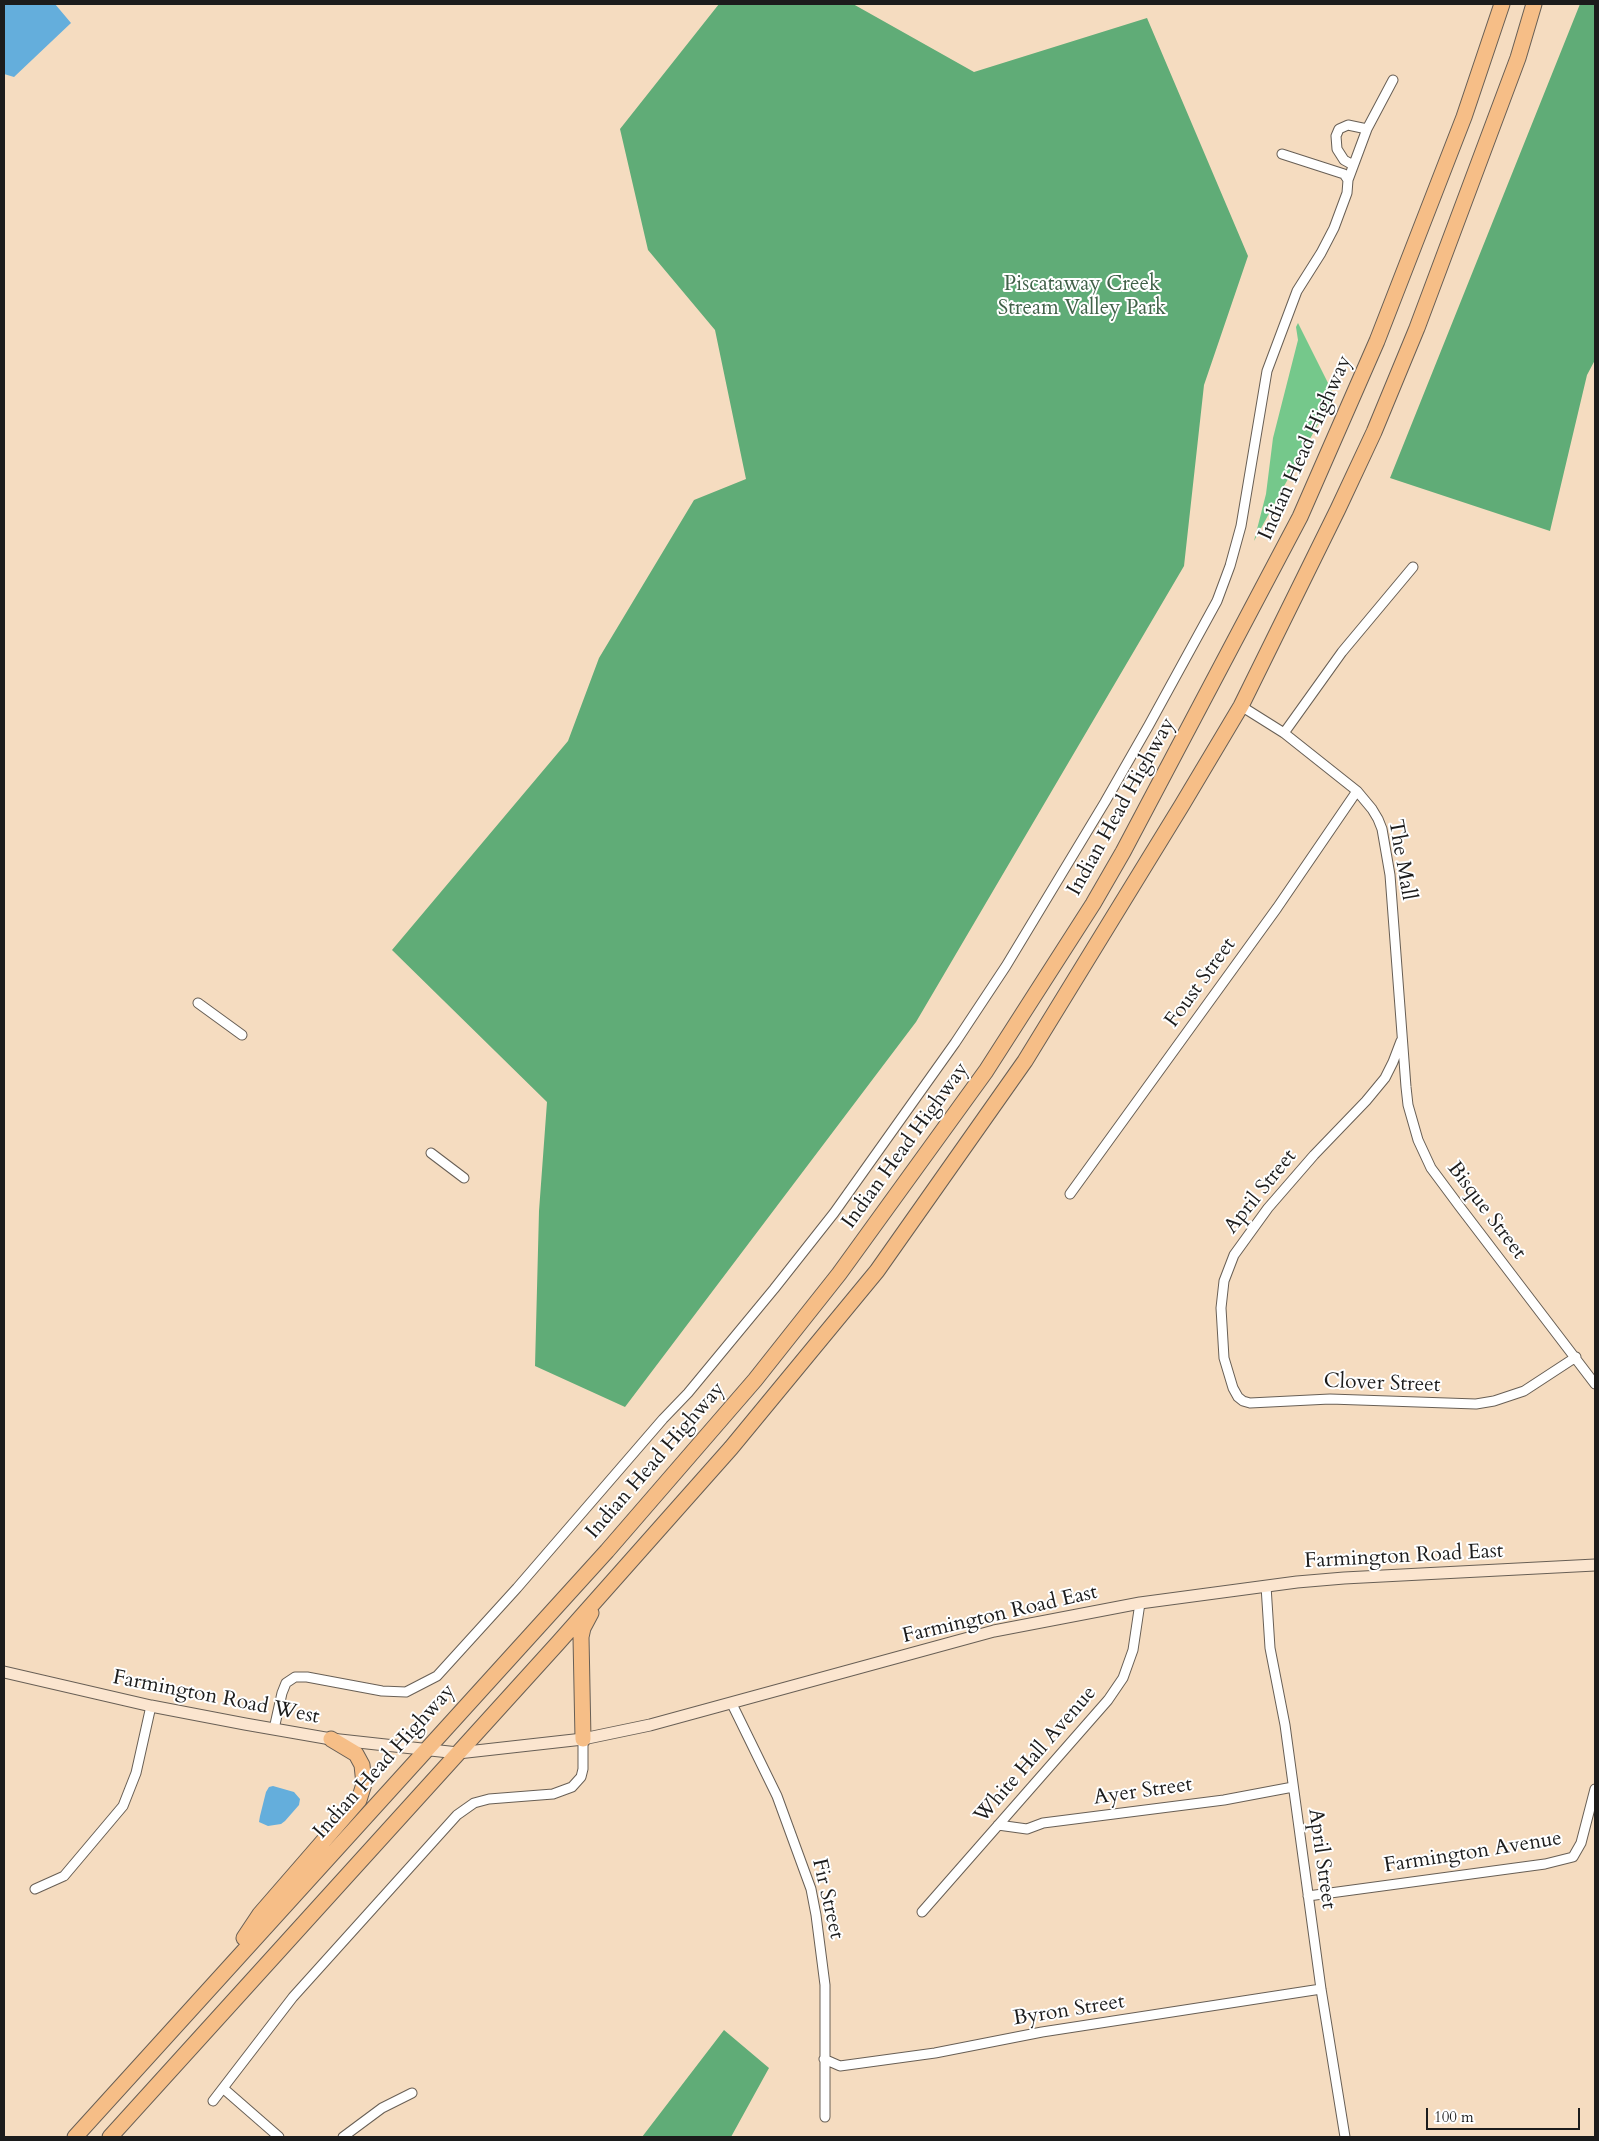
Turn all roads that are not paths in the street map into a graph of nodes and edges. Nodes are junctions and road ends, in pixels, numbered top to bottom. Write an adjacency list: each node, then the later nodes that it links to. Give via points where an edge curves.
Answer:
1 (1502, 4): 31 (highway, Indian Head Highway, via 1464,117 1377,341 1300,517 1211,689 1093,904 986,1071 821,1297 749,1387 607,1550)
2 (1534, 4): 9 (highway, via 1518,58 1417,328 1374,432)
3 (1393, 80): 4 (street)
4 (1367, 129): 6 (street); 6 (street, via 1348,125 1339,129 1336,136 1336,149 1344,160)
5 (1282, 154): 7 (street, via 1344,174)
6 (1353, 165): 7 (street)
7 (1348, 180): 28 (street, via 1347,193 1334,228 1297,291 1267,371 1241,526 1217,601 1064,871 1006,966 922,1090 834,1213 688,1393 437,1676 406,1692 295,1678 286,1683)
8 (1414, 567): 10 (street, via 1342,652)
9 (1241, 706): 10 (street, The Mall); 21 (highway, via 1025,1061 883,1263 731,1448)
10 (1284, 733): 11 (street, The Mall)
11 (1357, 791): 14 (street, The Mall, via 1378,820 1386,847); 17 (street, Foust Street, via 1277,908)
12 (198, 1003): 13 (street)
13 (242, 1035)
14 (1402, 1036): 18 (street, Bisque Street, via 1408,1105 1418,1140 1432,1168); 20 (street, April Street, via 1385,1078 1268,1208 1242,1241 1228,1268 1221,1308 1222,1346 1227,1374)
15 (431, 1153): 16 (street)
16 (464, 1178)
17 (1070, 1194)
18 (1576, 1357): 19 (street, Bisque Street); 20 (street, Clover Street, via 1524,1391 1494,1401 1467,1405 1330,1399 1250,1403)
19 (1595, 1384)
20 (1238, 1397)
21 (629, 1562): 30 (highway, via 583,1628); 32 (highway)
22 (1595, 1565): 23 (main road, Farmington Road East, via 1344,1578)
23 (1266, 1586): 24 (main road, Farmington Road East); 33 (street, April Street, via 1270,1648)
24 (1140, 1604): 26 (main road, Farmington Road East, via 994,1631); 35 (street, White Hall Avenue, via 1133,1650 1123,1678 1094,1719)
25 (4, 1672): 27 (main road, Farmington Road West)
26 (732, 1704): 30 (main road, Farmington Road East); 41 (street, Fir Street, via 777,1796 811,1889 825,1985)
27 (151, 1706): 28 (main road, Farmington Road West); 36 (street, via 136,1773 123,1806 64,1876)
28 (274, 1729): 29 (main road, Farmington Road West)
29 (331, 1739): 31 (main road, Farmington Road West); 39 (highway, via 356,1754 362,1764 364,1784 359,1800 260,1914)
30 (583, 1739): 32 (main road, Farmington Road East); 42 (street, via 583,1769 572,1787 553,1794 489,1799 457,1815 293,1997)
31 (423, 1751): 32 (main road, Farmington Road East); 39 (highway, Indian Head Highway)
32 (458, 1753): 47 (highway)
33 (1293, 1787): 35 (street, Ayer Street, via 1224,1800 1043,1823 1027,1829); 37 (street, April Street)
34 (1595, 1789): 37 (street, Farmington Avenue, via 1581,1843 1573,1857 1546,1864)
35 (998, 1825): 38 (street, White Hall Avenue)
36 (35, 1889)
37 (1308, 1896): 40 (street, April Street)
38 (922, 1912)
39 (212, 1986): 46 (highway, Indian Head Highway)
40 (1321, 1989): 41 (street, Byron Street, via 1042,2032 934,2053 840,2066); 50 (street, April Street)
41 (824, 2059): 45 (street, Fir Street)
42 (224, 2089): 44 (street); 48 (street)
43 (412, 2093): 49 (street, via 382,2108)
44 (213, 2101)
45 (825, 2117)
46 (75, 2137)
47 (110, 2137)
48 (279, 2137)
49 (343, 2137)
50 (1345, 2137)

